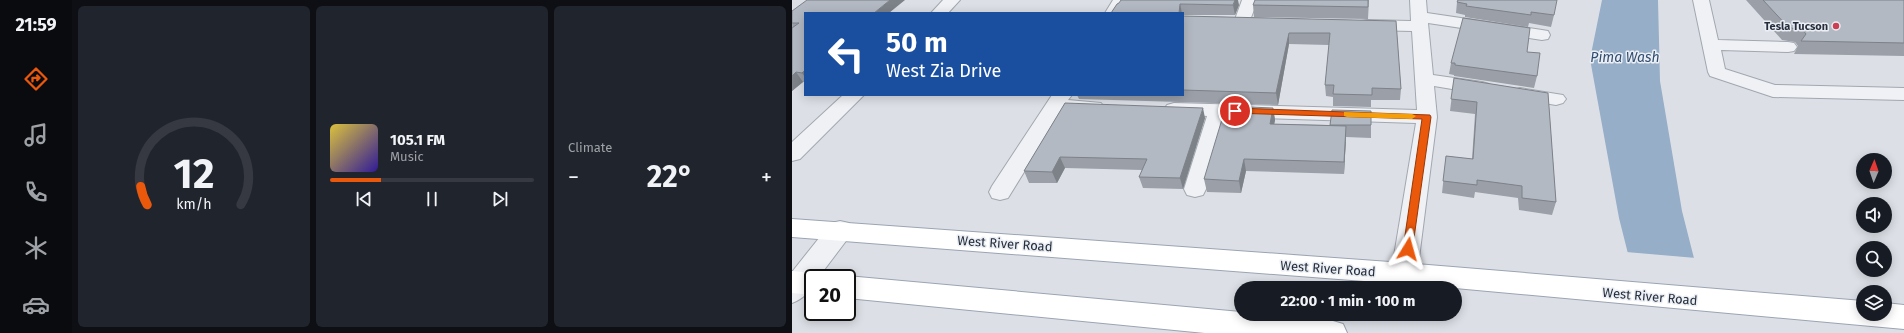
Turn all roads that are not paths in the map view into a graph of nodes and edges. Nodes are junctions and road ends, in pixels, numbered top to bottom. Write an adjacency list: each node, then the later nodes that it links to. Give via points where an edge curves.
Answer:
1 (952, 0): 5 (street)
2 (1121, 0): 6 (street)
3 (1250, 0): 8 (street)
4 (1701, 0): 11 (street)
5 (940, 12)
6 (1114, 12)
7 (1419, 14): 9 (street); 10 (street); 13 (street)
8 (1242, 22)
9 (1348, 24)
10 (1542, 35)
11 (1711, 46): 12 (street); 14 (street, via 1717,72 1773,91)
12 (1788, 47)
13 (1424, 79): 17 (street); 21 (street)
14 (1904, 94)
15 (853, 96): 22 (street)
16 (1059, 100): 18 (street); 24 (street)
17 (1556, 100)
18 (1110, 107)
19 (1157, 109): 20 (street)
20 (1219, 111): 21 (street); 23 (street)
21 (1427, 117): 27 (street)
22 (792, 154)
23 (1195, 189)
24 (1000, 192)
25 (792, 228): 26 (main road, West River Road)
26 (840, 230): 27 (main road, West River Road); 28 (street)
27 (1404, 274): 30 (main road, West River Road)
28 (799, 285)
29 (856, 288): 33 (main road)
30 (1856, 313)
31 (1892, 316): 32 (main road)
32 (1904, 317)
33 (1333, 333)

